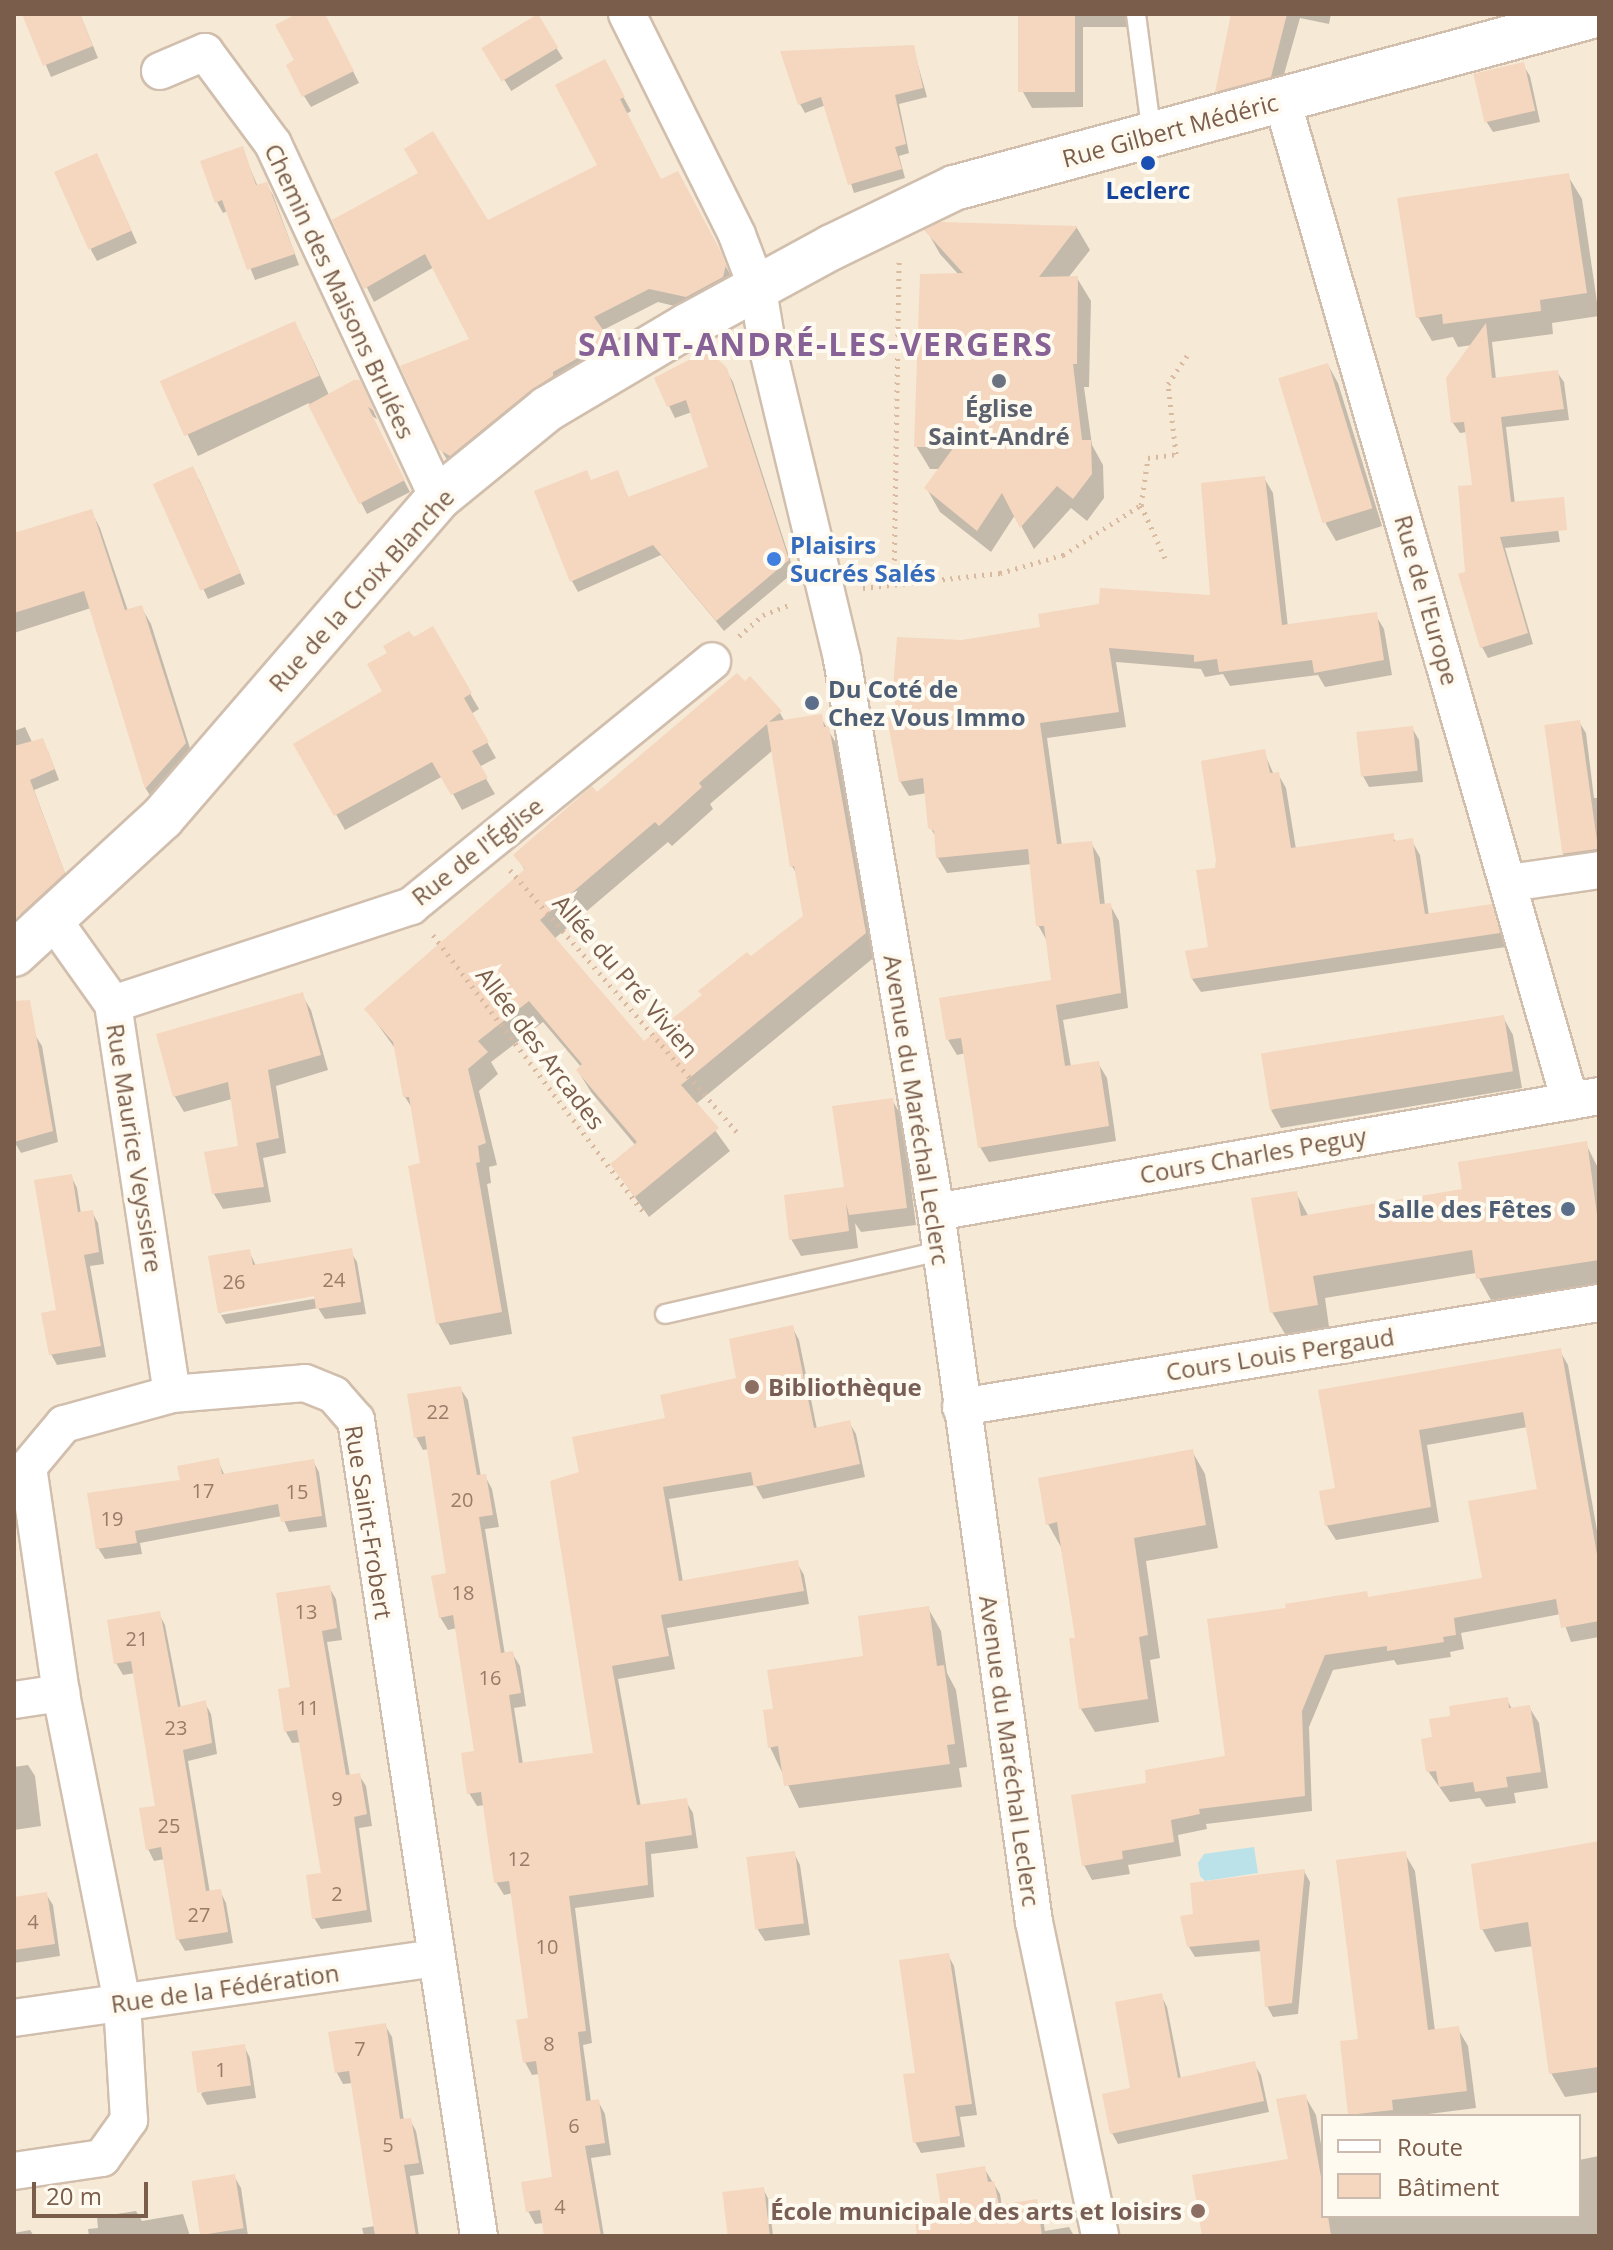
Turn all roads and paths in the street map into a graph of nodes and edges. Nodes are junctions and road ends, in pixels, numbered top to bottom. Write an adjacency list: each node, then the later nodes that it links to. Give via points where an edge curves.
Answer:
1 (627, 14): 8 (street, Avenue du Maréchal Leclerc, via 737,235)
2 (1136, 14): 6 (lane)
3 (1599, 14): 5 (street, Rue Gilbert Médéric)
4 (160, 71): 10 (street, Chemin des Maisons Brulées, via 205,52 273,144)
5 (1282, 100): 6 (street, Rue Gilbert Médéric); 18 (street, Rue de l'Europe)
6 (1152, 135): 7 (street, Rue Gilbert Médéric, via 954,188)
7 (900, 215): 8 (street, Rue Gilbert Médéric); 13 (path)
8 (758, 290): 10 (street, Rue de la Croix Blanche, via 547,409); 14 (street, Avenue du Maréchal Leclerc)
9 (1188, 354): 11 (path, via 1168,384 1176,454 1148,458)
10 (438, 498): 20 (street, Rue de la Croix Blanche, via 162,818)
11 (1141, 505): 12 (path); 13 (path, via 1063,555 1000,573)
12 (1165, 558)
13 (894, 584): 14 (path)
14 (826, 591): 15 (path, via 763,615); 26 (street, Avenue du Maréchal Leclerc)
15 (722, 652): 16 (street, Rue de l'Église)
16 (487, 844): 19 (street, Rue de l'Église); 24 (path, Allée du Pré Vivien)
17 (1599, 870): 18 (street)
18 (1509, 883): 23 (street, Rue de l'Europe)
19 (411, 906): 22 (street, Rue de l'Église); 25 (path, Allée des Arcades)
20 (54, 921): 21 (street, Rue de la Croix Blanche); 22 (street, Rue Maurice Veyssiere)
21 (14, 954)
22 (113, 1004): 30 (street, Rue Maurice Veyssiere)
23 (1584, 1098): 26 (street, Cours Charles Peguy)
24 (737, 1132)
25 (643, 1212)
26 (936, 1212): 27 (street, Avenue du Maréchal Leclerc)
27 (941, 1251): 29 (lane); 31 (street, Avenue du Maréchal Leclerc)
28 (1599, 1303): 31 (street, Cours Louis Pergaud)
29 (665, 1314)
30 (172, 1394): 32 (street, Rue Saint-Frobert, via 64,1424 28,1467); 34 (street, Rue Saint-Frobert, via 305,1383 334,1395 356,1420)
31 (961, 1407): 39 (street, Avenue du Maréchal Leclerc, via 1034,1922)
32 (61, 1693): 33 (street); 35 (street, Rue Saint-Frobert)
33 (14, 1700)
34 (435, 1958): 35 (street, Rue de la Fédération); 38 (street, Rue Saint-Frobert)
35 (122, 2002): 36 (street, Rue de la Fédération); 37 (street, Rue Saint-Frobert, via 129,2120 102,2158)
36 (14, 2018)
37 (14, 2171)
38 (479, 2236)
39 (1100, 2236)

